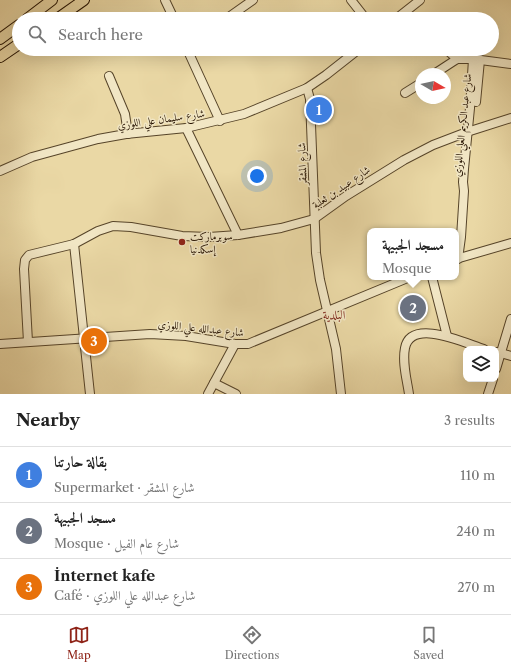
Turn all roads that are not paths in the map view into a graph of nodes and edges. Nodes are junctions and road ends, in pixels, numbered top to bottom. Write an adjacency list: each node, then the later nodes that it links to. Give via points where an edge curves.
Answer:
1 (84, 0): 8 (main road)
2 (165, 0): 9 (street)
3 (253, 0): 10 (street)
4 (351, 0): 11 (street)
5 (420, 0): 12 (street)
6 (47, 1): 7 (main road)
7 (35, 12)
8 (66, 12)
9 (171, 12)
10 (236, 12)
11 (360, 12)
12 (407, 12)
13 (12, 30): 14 (main road)
14 (0, 39)
15 (12, 49): 19 (main road)
16 (190, 56): 29 (street)
17 (350, 56): 26 (street, شارع سليمان علي اللوزي)
18 (454, 56): 20 (street)
19 (0, 57)
20 (457, 59): 21 (street); 23 (street)
21 (477, 59): 22 (street); 31 (street, شارع عبد الكريم العلي اللوزي)
22 (511, 64)
23 (443, 68)
24 (110, 76): 32 (street, via 125,114)
25 (415, 87): 27 (street)
26 (307, 88): 29 (street, شارع سليمان علي اللوزي); 34 (street, شارع المشقر, via 310,99)
27 (405, 94)
28 (511, 118): 31 (street, شارع عبيد بن ثعلبة)
29 (220, 121): 30 (street, شارع سليمان علي اللوزي)
30 (186, 128): 32 (street, شارع سليمان علي اللوزي); 35 (street)
31 (470, 131): 34 (street, شارع عبيد بن ثعلبة, via 433,145 404,160); 38 (street, شارع عبد الكريم العلي اللوزي)
32 (128, 134): 33 (street, شارع سليمان علي اللوزي, via 98,139 32,157)
33 (0, 171)
34 (314, 219): 35 (street, شارع عبيد بن ثعلبة, via 281,228); 42 (street, شارع المشقر, via 320,280)
35 (238, 235): 36 (street, شارع عبيد بن ثعلبة, via 182,236 141,228 113,226)
36 (74, 244): 45 (street); 46 (street, شارع عبيد بن ثعلبة, via 29,255 25,260)
37 (511, 244): 39 (street)
38 (459, 252)
39 (459, 258)
40 (403, 280): 42 (street, شارع عبدالله علي اللوزي)
41 (433, 280): 44 (street)
42 (328, 312): 48 (street, شارع عبدالله علي اللوزي, via 252,344); 57 (street, شارع المشقر, via 336,349)
43 (511, 319): 50 (street)
44 (447, 336): 49 (street); 58 (street, via 427,334 416,336 407,342 404,356)
45 (85, 338): 46 (street, شارع عبدالله علي اللوزي); 48 (street, شارع عبدالله علي اللوزي, via 159,334); 54 (street)
46 (28, 342): 47 (street, شارع عبدالله علي اللوزي)
47 (0, 344)
48 (235, 344): 53 (street)
49 (475, 346)
50 (499, 353): 51 (street)
51 (511, 356)
52 (492, 382): 59 (street)
53 (214, 383): 55 (street); 56 (street)
54 (90, 394)
55 (208, 394)
56 (236, 394)
57 (341, 394)
58 (409, 394)
59 (488, 394)

